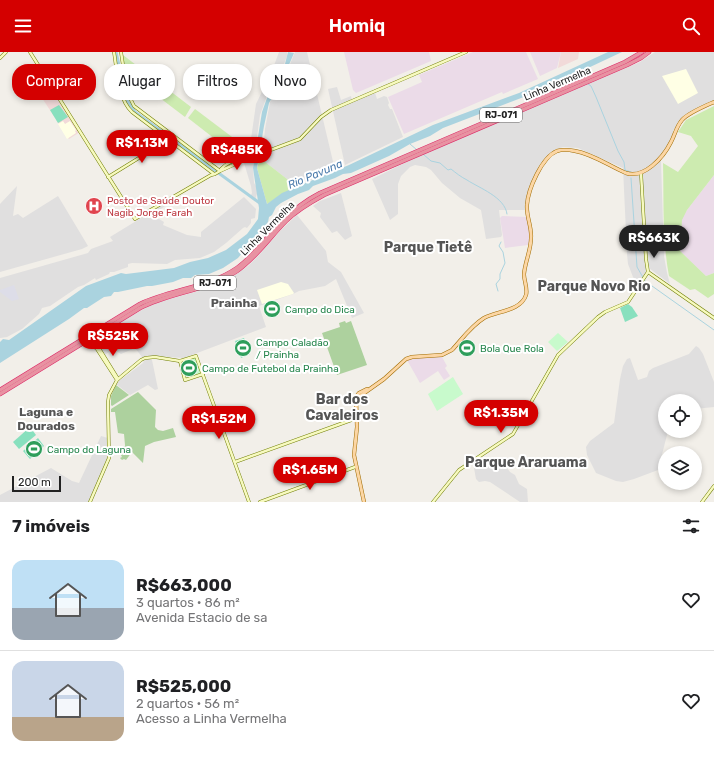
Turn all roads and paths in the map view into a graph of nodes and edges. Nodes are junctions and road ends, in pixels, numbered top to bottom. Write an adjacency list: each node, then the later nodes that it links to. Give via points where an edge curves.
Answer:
1 (6, 52): 9 (street)
2 (30, 52): 22 (street)
3 (114, 52): 10 (street)
4 (121, 52): 11 (street)
5 (466, 52): 20 (street, via 331,110 300,139 254,157 233,161)
6 (642, 52): 8 (highway, Linha Vermelha / RJ-071)
7 (649, 52): 12 (highway, via 633,63)
8 (635, 56): 12 (highway); 13 (highway, Linha Vermelha / RJ-071)
9 (0, 58)
10 (118, 64)
11 (121, 64)
12 (611, 72): 13 (highway, Linha Vermelha / RJ-071)
13 (588, 80): 19 (highway, Linha Vermelha / RJ-071)
14 (123, 100): 18 (street, via 132,112)
15 (130, 100): 17 (street, via 134,106)
16 (714, 102): 21 (main road, via 684,118 668,147)
17 (172, 136): 18 (street); 20 (street)
18 (169, 139): 20 (street); 22 (street)
19 (417, 153): 25 (highway, Linha Vermelha / RJ-071, via 309,203 287,220 248,263 226,278 203,288 160,299 144,306); 30 (highway, Linha Vermelha / RJ-071, via 306,201 281,222 253,254 228,274 140,304)
20 (217, 173): 22 (street, via 184,189 135,219)
21 (641, 173): 23 (street); 32 (main road, via 626,173 576,151 562,150 544,161 527,204 531,237 525,272 524,299 515,307 480,321 452,350 434,356 406,358 359,398)
22 (108, 177)
23 (648, 272): 24 (street); 40 (street, via 628,302 598,317 558,354 513,434 458,470)
24 (714, 318)
25 (96, 335): 26 (highway, Linha Vermelha / RJ-071); 29 (street, via 93,343)
26 (83, 343): 29 (street, via 91,344 97,349); 31 (highway, Linha Vermelha / RJ-071)
27 (180, 361): 28 (street, via 196,356); 28 (street, via 186,380); 29 (street, via 145,358)
28 (203, 374): 33 (street)
29 (118, 379): 36 (street, via 108,402 110,458)
30 (0, 390)
31 (0, 394)
32 (357, 418): 33 (street); 34 (main road)
33 (235, 462): 37 (street)
34 (355, 467): 38 (street); 39 (main road)
35 (714, 486): 41 (street)
36 (90, 502)
37 (249, 502)
38 (260, 502)
39 (364, 502)
40 (433, 502)
41 (702, 502)

